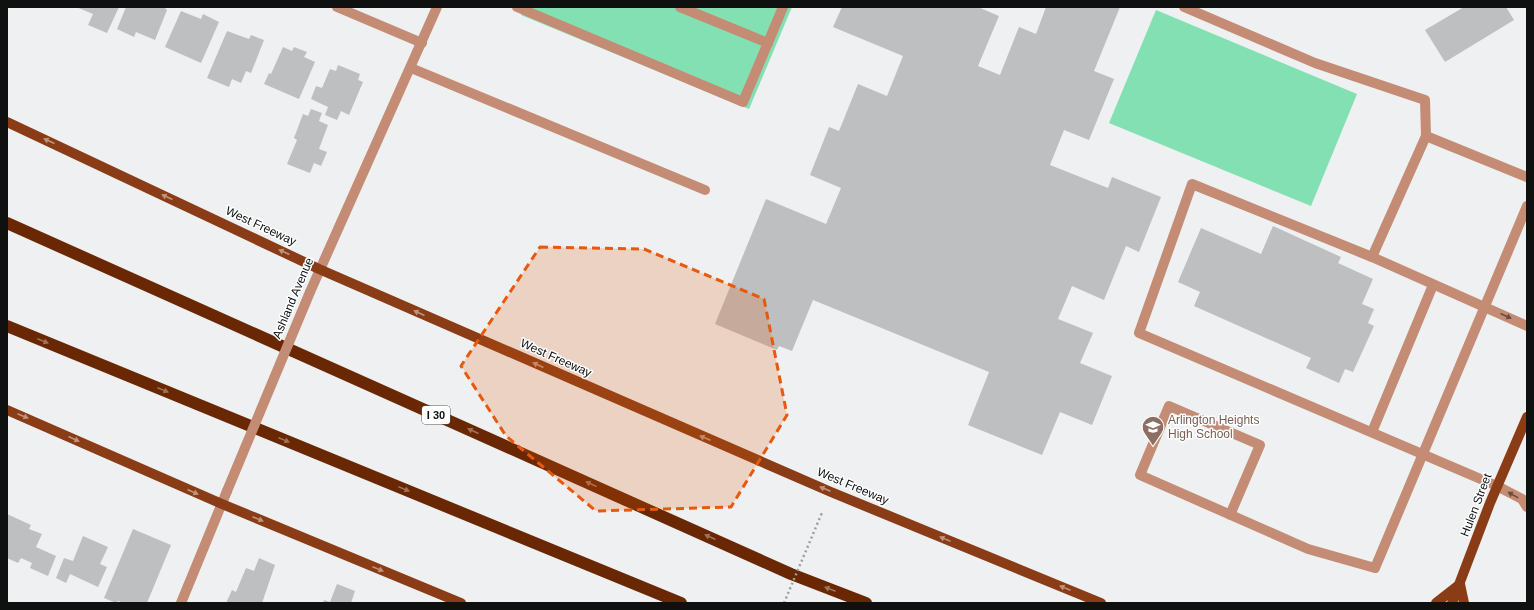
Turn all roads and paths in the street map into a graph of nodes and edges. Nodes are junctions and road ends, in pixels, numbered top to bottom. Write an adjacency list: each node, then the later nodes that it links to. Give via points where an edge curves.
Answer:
1 (337, 7): 7 (street)
2 (437, 7): 7 (street, Ashland Avenue)
3 (518, 7): 8 (street, via 743,102)
4 (680, 7): 8 (street)
5 (783, 7): 8 (street)
6 (1184, 7): 11 (street, via 1315,62 1425,100)
7 (422, 43): 9 (street, Ashland Avenue)
8 (768, 43)
9 (411, 68): 13 (street); 17 (street, Ashland Avenue)
10 (7, 122): 17 (main road, West Freeway, one-way to 10)
11 (1426, 136): 12 (street); 16 (street)
12 (1527, 177)
13 (705, 190)
14 (1527, 206): 19 (street)
15 (7, 223): 36 (highway, I 30, one-way to 15, via 791,574)
16 (1372, 257): 18 (street); 24 (street, via 1192,184 1139,333)
17 (319, 269): 27 (street, Ashland Avenue, bridge); 37 (main road, West Freeway, one-way to 17, via 831,492)
18 (1433, 284): 19 (street); 24 (street)
19 (1485, 307): 21 (street, one-way to 21); 25 (street)
20 (7, 326): 34 (highway, one-way to 34)
21 (1527, 326)
22 (7, 410): 27 (main road, one-way to 27)
23 (1527, 417): 26 (main road, Hulen Street)
24 (1372, 432): 25 (street)
25 (1424, 455): 26 (street); 30 (street, via 1375,568 1308,549)
26 (1497, 486): 28 (street, one-way to 26, via 1522,499); 31 (main road, Hulen Street)
27 (222, 504): 32 (street, Ashland Avenue); 33 (main road, one-way to 33)
28 (1527, 507)
29 (822, 513): 35 (path, bridge)
30 (1230, 515): 30 (street, via 1140,476 1168,406 1260,445)
31 (1460, 584): 38 (main road); 39 (main road, Hulen Street); 40 (main road)
32 (181, 603)
33 (461, 603)
34 (681, 603)
35 (784, 603)
36 (866, 603)
37 (1101, 603)
38 (1436, 603)
39 (1452, 603)
40 (1464, 603)

